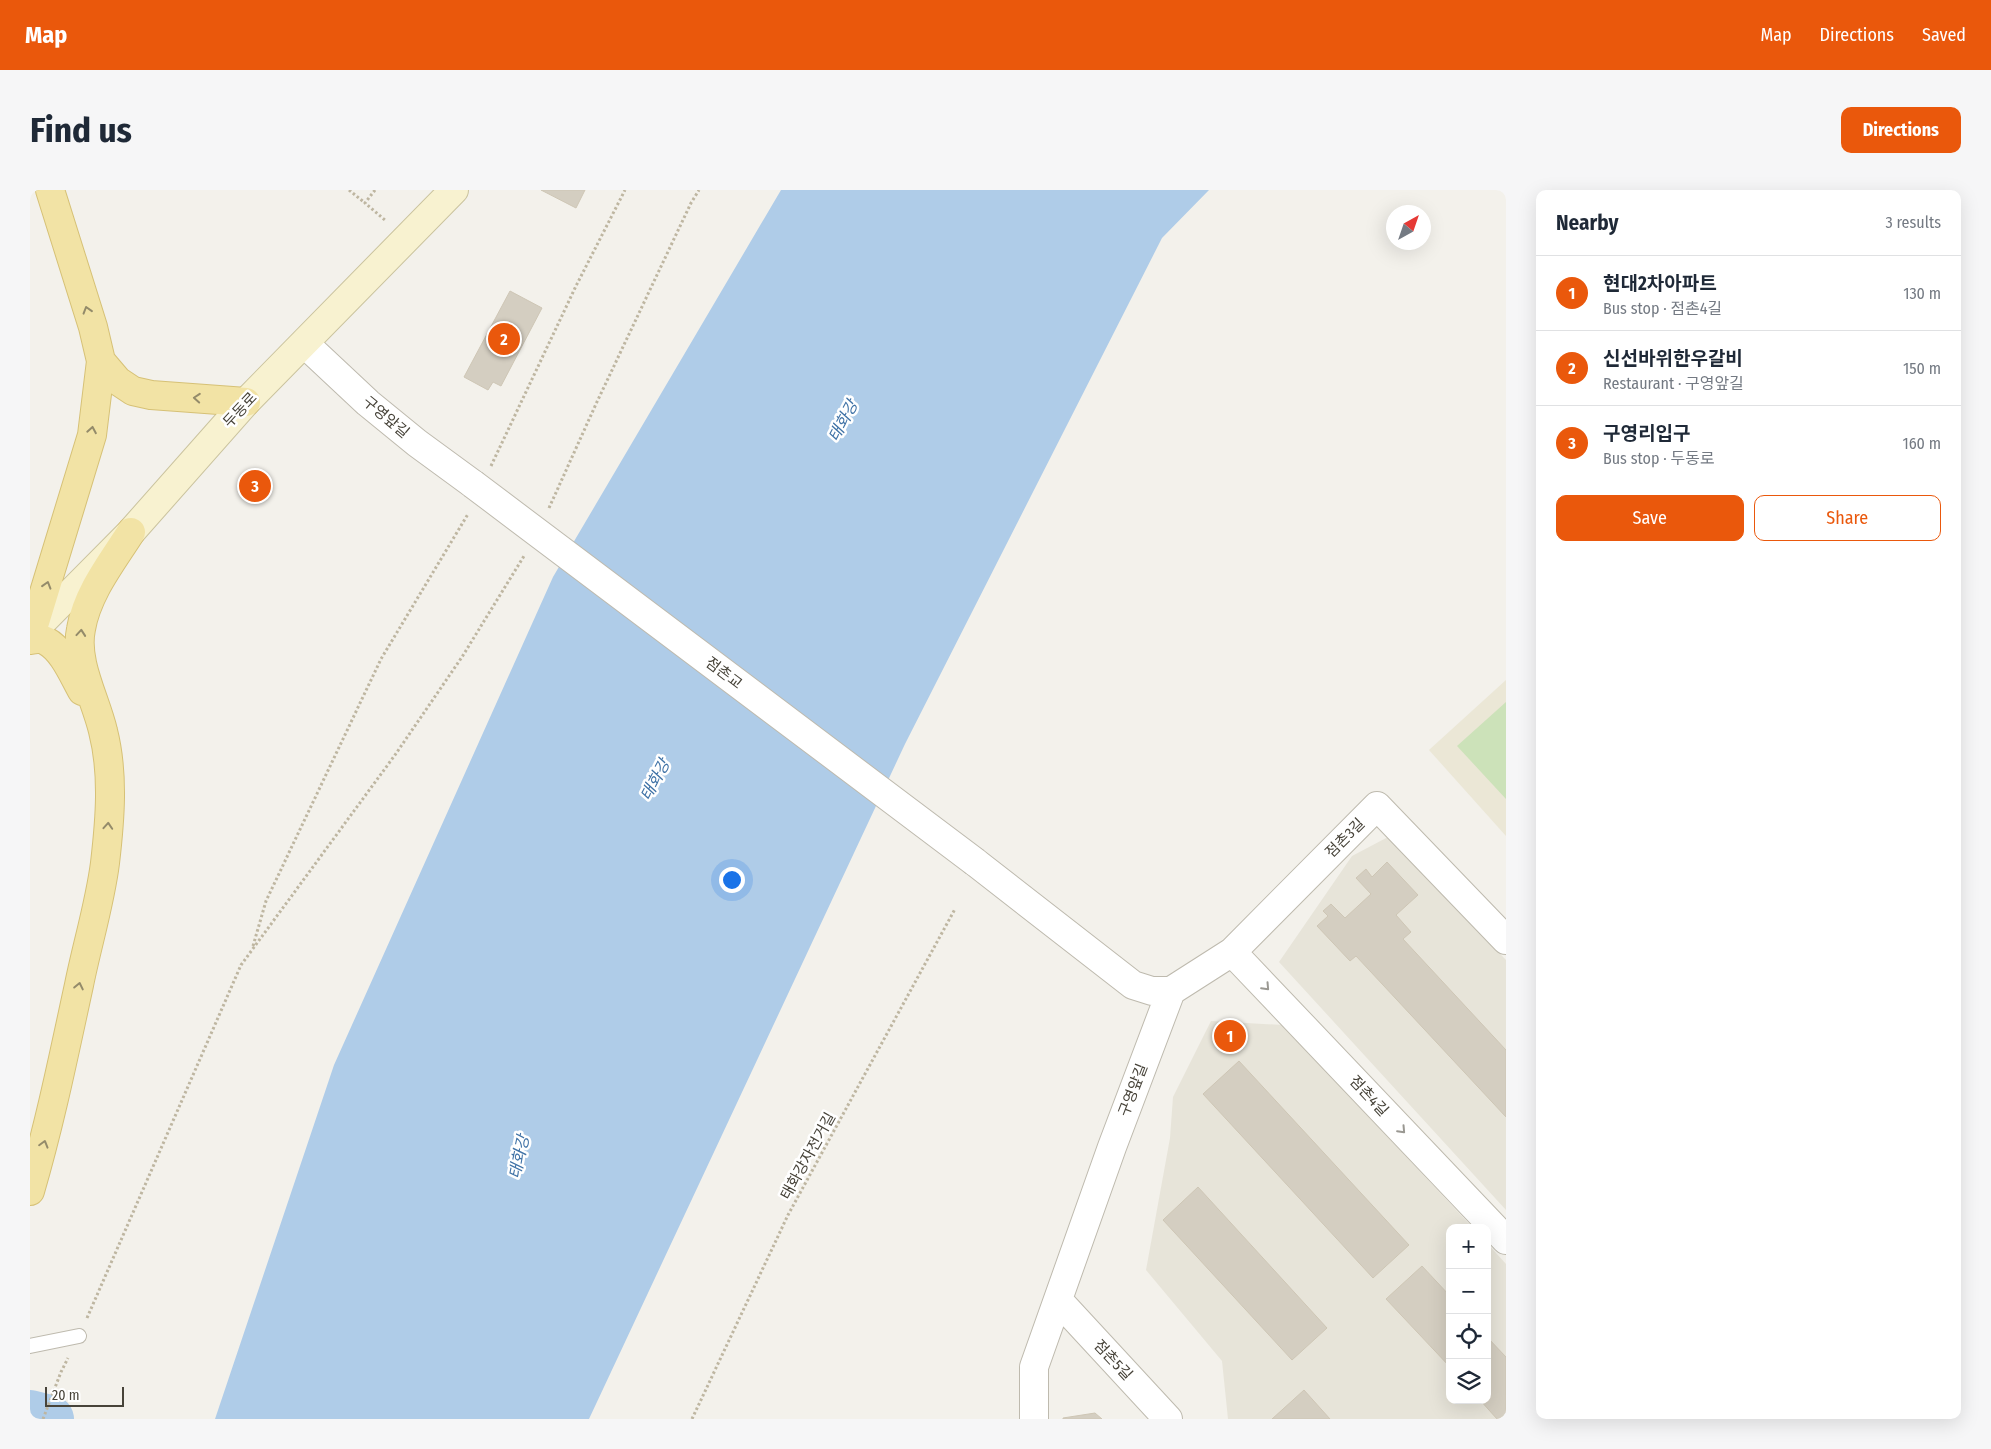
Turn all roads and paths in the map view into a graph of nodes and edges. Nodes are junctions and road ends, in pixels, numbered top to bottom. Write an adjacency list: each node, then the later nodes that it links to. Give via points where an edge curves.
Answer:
1 (50, 190): 10 (main road, one-way to 1)
2 (348, 190): 7 (path)
3 (375, 190): 7 (path)
4 (454, 190): 8 (main road, 두동로)
5 (625, 190): 12 (path)
6 (699, 190): 14 (path)
7 (364, 203): 8 (path)
8 (406, 238): 9 (main road, 두동로)
9 (305, 344): 11 (main road, 두동로); 12 (street, 구영앞길, via 417,443)
10 (101, 360): 11 (main road, one-way to 10, via 133,391 118,381); 17 (main road, one-way to 10, via 92,434)
11 (246, 402): 15 (main road, 두동로)
12 (481, 477): 23 (street, 점촌교, bridge, via 1133,985 1152,992)
13 (469, 512): 21 (path, via 381,659 266,901)
14 (546, 516)
15 (131, 532): 17 (main road, 두동로); 18 (main road, one-way to 15, via 89,689 81,654 80,630 102,578)
16 (528, 549): 21 (path, via 462,657 401,747)
17 (30, 634): 18 (main road, via 55,648)
18 (103, 730): 24 (main road, one-way to 18, via 46,1140 105,864 111,785)
19 (955, 909): 31 (path, 태화강자전거길, via 788,1215)
20 (1506, 940): 22 (street, 점촌3길, via 1377,806)
21 (252, 950): 27 (path, via 237,973)
22 (1232, 952): 23 (street, 점촌3길); 25 (street, 점촌4길, one-way to 25)
23 (1171, 991): 26 (street, 구영앞길)
24 (30, 1191)
25 (1506, 1240)
26 (1058, 1300): 32 (street, 구영앞길, via 1034,1367); 33 (street, 점촌5길)
27 (79, 1336): 28 (lane)
28 (30, 1346)
29 (61, 1372): 30 (path)
30 (43, 1419)
31 (692, 1419)
32 (1034, 1419)
33 (1168, 1419)

